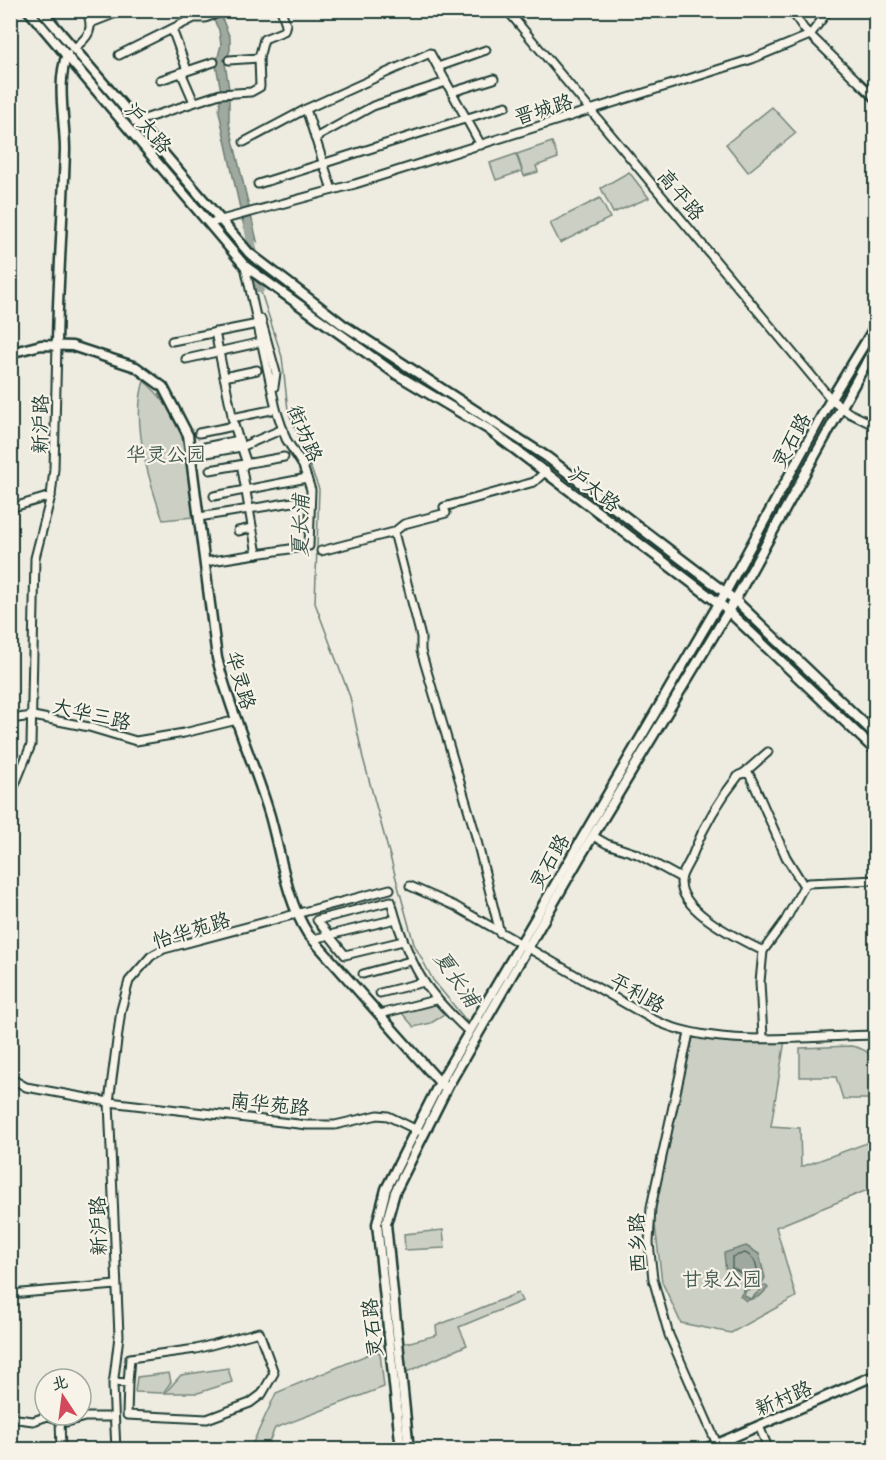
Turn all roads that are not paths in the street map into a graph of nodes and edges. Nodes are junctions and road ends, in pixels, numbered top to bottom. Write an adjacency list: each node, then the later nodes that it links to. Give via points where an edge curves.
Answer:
1 (28, 10): 15 (main road, 沪太路)
2 (41, 10): 13 (main road, 沪太路)
3 (86, 10): 10 (street)
4 (281, 10): 17 (street, via 284,31 264,39)
5 (507, 10): 30 (street, 高平路)
6 (791, 10): 12 (street)
7 (829, 10): 12 (street)
8 (118, 11): 10 (street)
9 (224, 11): 11 (street, via 194,18)
10 (92, 23): 13 (street, via 88,37)
11 (172, 29): 16 (street); 21 (street)
12 (810, 35): 26 (street); 30 (street, 晋城路, via 752,59)
13 (74, 49): 15 (main road); 32 (main road, 沪太路)
14 (486, 50): 20 (street)
15 (66, 55): 40 (main road, 沪太路); 48 (main road, 新沪路, via 61,94 65,151)
16 (119, 55)
17 (259, 58): 18 (street); 27 (street, via 260,87)
18 (229, 60)
19 (214, 62): 21 (street)
20 (438, 67): 24 (street); 29 (street, via 430,53)
21 (184, 71): 23 (street); 27 (street)
22 (494, 79): 25 (street)
23 (160, 80)
24 (446, 82): 25 (street); 33 (street, via 372,106)
25 (452, 92): 31 (street)
26 (876, 99)
27 (194, 102): 32 (street)
28 (506, 106): 31 (street)
29 (306, 109): 33 (street); 34 (street)
30 (591, 111): 35 (street, 晋城路); 56 (street, 高平路)
31 (467, 119): 35 (street); 36 (street)
32 (135, 122): 39 (main road, 沪太路)
33 (315, 138): 36 (street)
34 (244, 142)
35 (481, 145): 38 (street, 晋城路)
36 (324, 165): 37 (street); 38 (street)
37 (258, 184)
38 (332, 190): 39 (street, 晋城路)
39 (221, 221): 40 (street); 83 (main road, 沪太路, via 249,253 342,324 547,457)
40 (210, 223): 41 (main road, 沪太路)
41 (245, 266): 42 (street, 街坊路); 68 (main road, 沪太路, via 396,374 488,429)
42 (255, 307): 43 (street, 街坊路); 55 (street, via 274,364)
43 (258, 324): 45 (street); 47 (street, 街坊路)
44 (876, 325): 56 (main road, 灵石路)
45 (216, 332): 46 (street); 50 (street)
46 (172, 341)
47 (262, 342): 50 (street); 55 (street, 街坊路)
48 (57, 344): 51 (main road, 华灵路); 71 (street, 新沪路); 76 (main road, 华灵路, via 72,345 136,367 164,387 188,435)
49 (876, 345): 57 (main road, 灵石路)
50 (219, 352): 52 (street); 54 (street)
51 (10, 353)
52 (186, 359)
53 (257, 370): 54 (street)
54 (224, 377): 59 (street)
55 (273, 389): 58 (street, 街坊路)
56 (831, 399): 57 (street, 高平路); 83 (main road, 灵石路)
57 (841, 407): 61 (street, 高平路); 84 (main road, 灵石路)
58 (276, 409): 59 (street); 62 (street, 街坊路)
59 (232, 418): 60 (street)
60 (234, 426): 63 (street); 64 (street)
61 (876, 426)
62 (283, 429): 64 (street); 69 (street, 街坊路)
63 (199, 433)
64 (240, 443): 66 (street)
65 (284, 457): 66 (street)
66 (244, 464): 67 (street); 70 (street)
67 (210, 470)
68 (546, 471): 79 (street, via 534,482 444,507 446,513 404,524); 85 (main road, 沪太路)
69 (307, 478): 70 (street); 81 (street, 街坊路, via 311,490 309,546)
70 (246, 490): 72 (street); 75 (street)
71 (51, 496): 74 (street); 87 (street, 新沪路, via 35,558)
72 (213, 496)
73 (293, 501): 75 (street)
74 (10, 508)
75 (249, 509): 76 (street); 77 (street)
76 (199, 517): 82 (main road, 华灵路)
77 (252, 528): 78 (street); 81 (street)
78 (238, 531)
79 (394, 532): 80 (street); 103 (street, via 421,637 421,651 474,829)
80 (321, 551)
81 (257, 554): 82 (street, 街坊路)
82 (205, 562): 89 (main road, 华灵路, via 217,658)
83 (725, 592): 84 (main road, 沪太路); 85 (main road, 灵石路)
84 (735, 600): 86 (main road, 灵石路); 90 (main road, 沪太路)
85 (718, 603): 86 (main road, 沪太路); 107 (main road, 灵石路)
86 (728, 611): 91 (main road, 沪太路); 95 (main road, 灵石路)
87 (33, 716): 88 (street, 大华三路); 89 (street, 大华三路, via 136,741); 94 (street, 新沪路, via 31,745)
88 (10, 719)
89 (237, 720): 101 (main road, 华灵路, via 270,815)
90 (876, 735)
91 (876, 751)
92 (768, 752): 93 (street)
93 (744, 773): 96 (street, via 738,775 715,808); 99 (street, via 749,774)
94 (10, 797)
95 (593, 836): 96 (street); 107 (main road, 灵石路)
96 (681, 878): 108 (street, via 684,893 694,908)
97 (876, 880): 99 (street)
98 (410, 886): 103 (street, 平利路, via 455,906)
99 (804, 886): 108 (street)
100 (390, 889): 101 (street, 怡华苑路)
101 (296, 915): 105 (main road, 华灵路); 122 (street, 怡华苑路, via 164,950 143,963 129,981 121,1010)
102 (396, 919): 104 (street); 104 (street, via 391,901 317,920); 106 (street)
103 (500, 933): 107 (street, 平利路)
104 (327, 935): 105 (street); 106 (street, via 345,955)
105 (313, 939): 114 (main road, 华灵路)
106 (403, 941): 109 (street)
107 (523, 946): 115 (main road, 灵石路); 116 (street, 平利路, via 652,1019); 121 (main road, 灵石路)
108 (763, 951): 118 (street)
109 (410, 961): 110 (street); 111 (street)
110 (363, 974)
111 (424, 982): 112 (street); 113 (street)
112 (380, 993)
113 (435, 1000): 114 (street); 115 (street)
114 (380, 1014): 120 (main road, 华灵路)
115 (469, 1032): 120 (main road, 灵石路)
116 (689, 1033): 118 (street, 平利路); 135 (street, 西乡路, via 651,1207 649,1243 653,1279 669,1335)
117 (876, 1035): 118 (street, 平利路)
118 (763, 1037)
119 (10, 1078): 122 (street, via 26,1087)
120 (440, 1082): 121 (main road, 华灵路); 123 (main road, 灵石路)
121 (446, 1090): 123 (main road, 灵石路)
122 (109, 1102): 123 (street, 南华苑路, via 307,1125 335,1125 378,1115); 124 (street, 新沪路)
123 (420, 1131): 138 (main road, 灵石路, via 386,1189 377,1224); 139 (main road, 灵石路, via 386,1224)
124 (116, 1285): 125 (street); 127 (street, 新沪路, via 119,1336)
125 (10, 1294)
126 (876, 1375): 133 (main road, 新村路)
127 (113, 1382): 128 (street); 130 (street, 新沪路)
128 (128, 1383): 128 (street, via 127,1414 207,1419 250,1403 262,1394 274,1373 259,1332 196,1349 130,1358)
129 (93, 1417): 130 (street)
130 (114, 1417): 137 (street, 新沪路)
131 (10, 1418): 132 (street)
132 (33, 1421)
133 (759, 1426): 135 (main road, 新村路); 141 (street)
134 (60, 1427): 136 (street)
135 (717, 1443): 140 (main road, 新村路)
136 (61, 1449)
137 (116, 1449)
138 (401, 1449)
139 (410, 1449)
140 (703, 1449)
141 (769, 1449)

